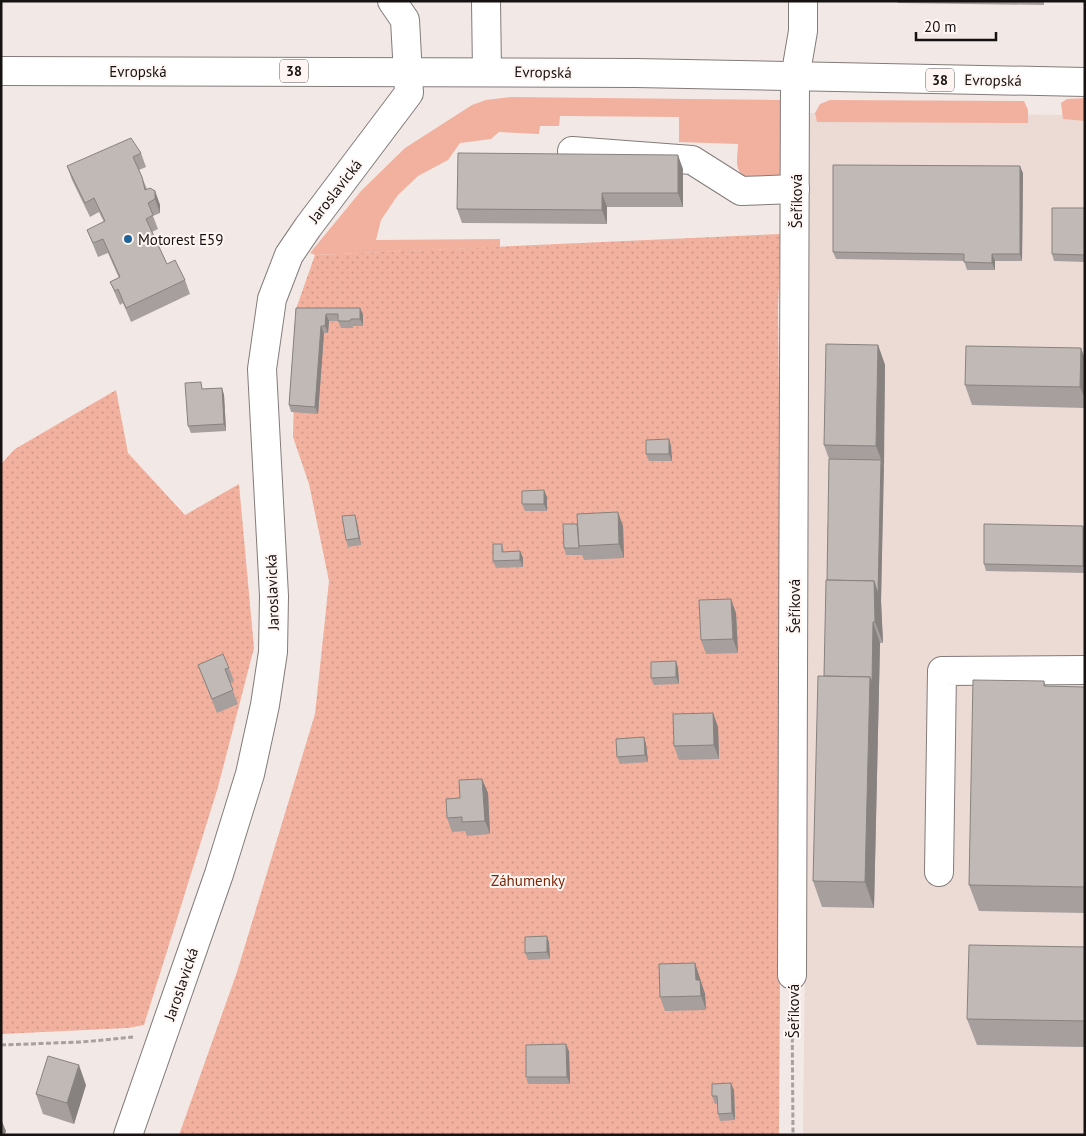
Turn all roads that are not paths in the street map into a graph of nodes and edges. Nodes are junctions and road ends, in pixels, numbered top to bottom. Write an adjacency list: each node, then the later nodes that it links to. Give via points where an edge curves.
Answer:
1 (392, 1): 5 (street, Jaroslavická, via 405,20)
2 (486, 1): 6 (street)
3 (803, 1): 7 (street, Šeříková, via 803,31)
4 (1, 71): 5 (street, Evropská / 38)
5 (408, 71): 6 (street, Evropská / 38); 14 (street, Jaroslavická, via 409,93 289,255 272,299 262,369 274,596 270,670 250,774 219,874)
6 (487, 72): 7 (street, Evropská / 38)
7 (795, 78): 8 (street, Evropská / 38); 10 (street, Šeříková)
8 (1085, 82)
9 (572, 151): 10 (street, via 692,160 741,191)
10 (796, 189): 13 (street, Šeříková)
11 (1085, 670): 12 (street, via 942,671)
12 (939, 872)
13 (792, 975)
14 (128, 1135)

